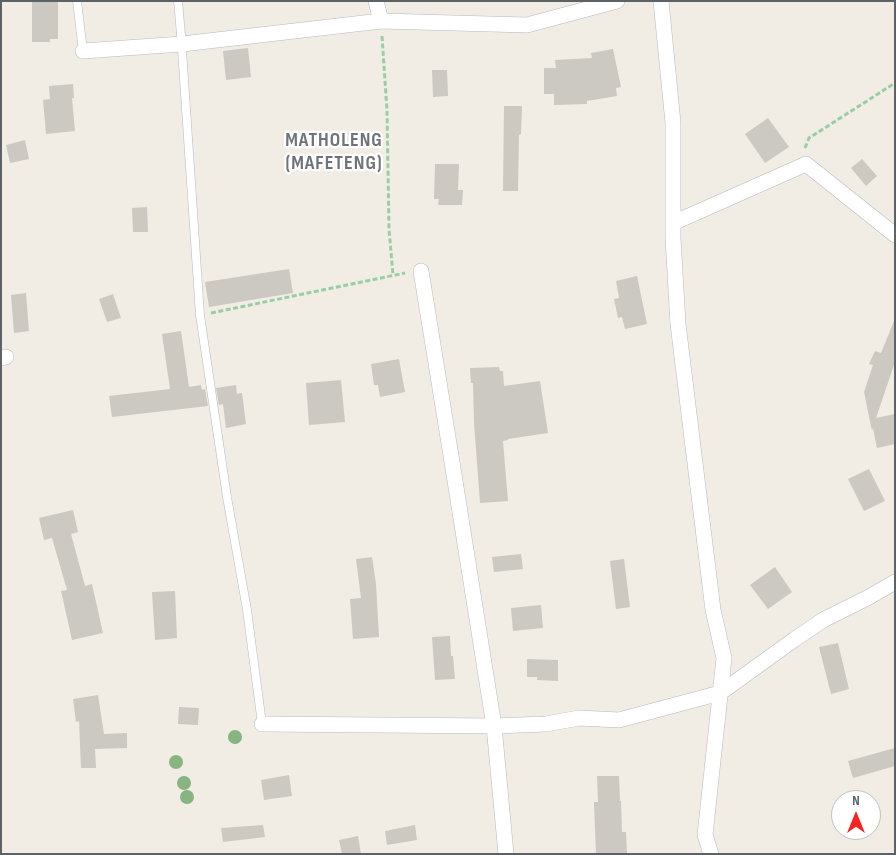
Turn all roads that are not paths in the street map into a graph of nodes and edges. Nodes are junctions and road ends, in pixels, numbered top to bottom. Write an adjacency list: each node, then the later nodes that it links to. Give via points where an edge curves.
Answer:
1 (78, 1): 8 (lane)
2 (178, 1): 7 (lane)
3 (376, 1): 6 (street)
4 (617, 1): 6 (street, via 527,25)
5 (662, 1): 9 (street, via 673,123)
6 (381, 22): 7 (street)
7 (182, 44): 8 (street); 14 (lane, via 200,315 227,497 248,610)
8 (83, 51)
9 (673, 223): 10 (street, via 806,164); 13 (street, via 678,324 713,610 724,658)
10 (895, 235)
11 (421, 270): 15 (street)
12 (895, 582): 13 (street, via 823,620)
13 (720, 693): 15 (street, via 618,720 579,718 546,724); 17 (street, via 705,835)
14 (262, 724): 15 (street)
15 (494, 726): 16 (street)
16 (506, 854)
17 (711, 854)

